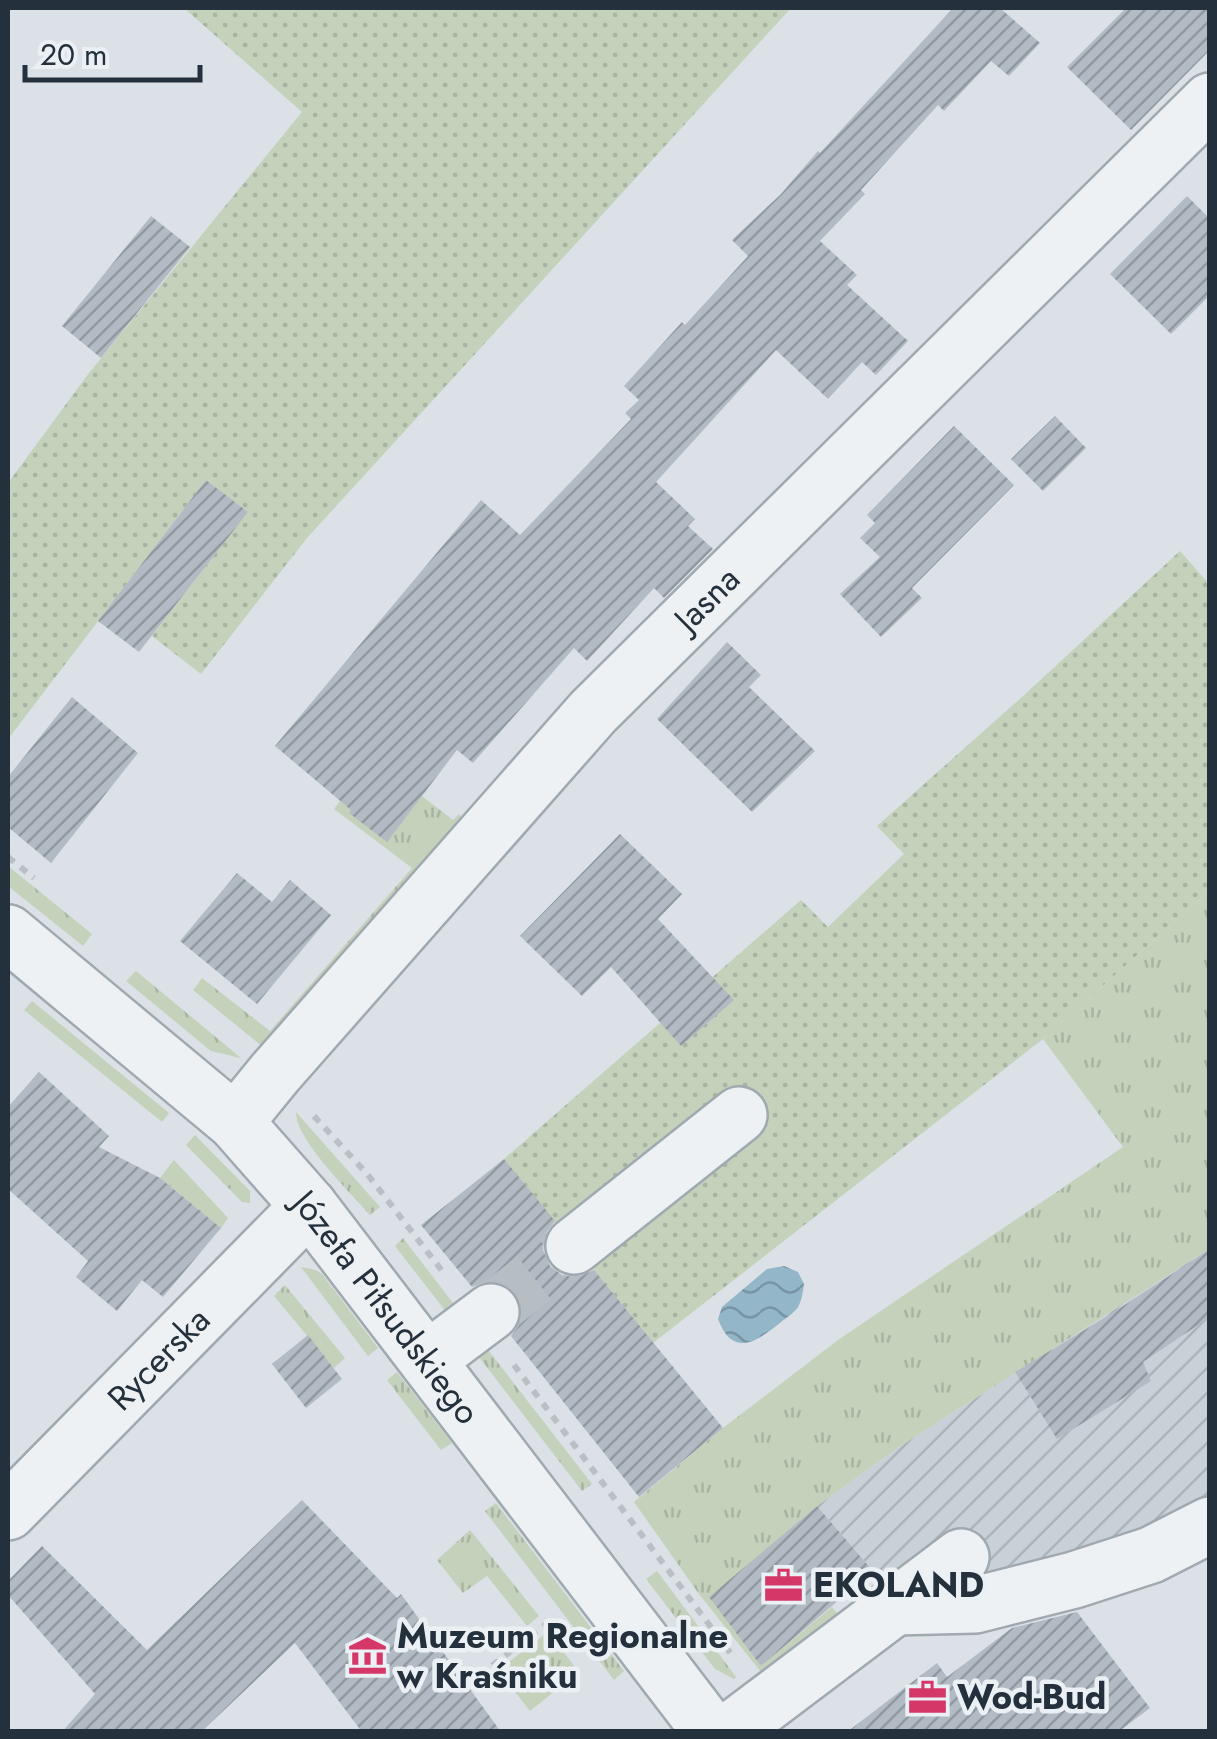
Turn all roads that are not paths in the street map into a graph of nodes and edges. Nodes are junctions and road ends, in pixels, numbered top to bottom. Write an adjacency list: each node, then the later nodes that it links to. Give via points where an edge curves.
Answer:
1 (1210, 101): 4 (street, Jasna, via 593,712)
2 (8, 933): 4 (street, Józefa Piłsudskiego)
3 (739, 1115): 6 (street)
4 (235, 1122): 5 (street, Józefa Piłsudskiego)
5 (309, 1206): 8 (street, Józefa Piłsudskiego); 9 (street, Rycerska)
6 (574, 1246)
7 (492, 1312): 8 (street)
8 (427, 1360): 13 (street, Józefa Piłsudskiego)
9 (8, 1512)
10 (1210, 1525): 12 (street, via 1086,1596)
11 (961, 1557): 12 (street)
12 (893, 1608): 14 (street)
13 (711, 1732)
14 (729, 1732)

